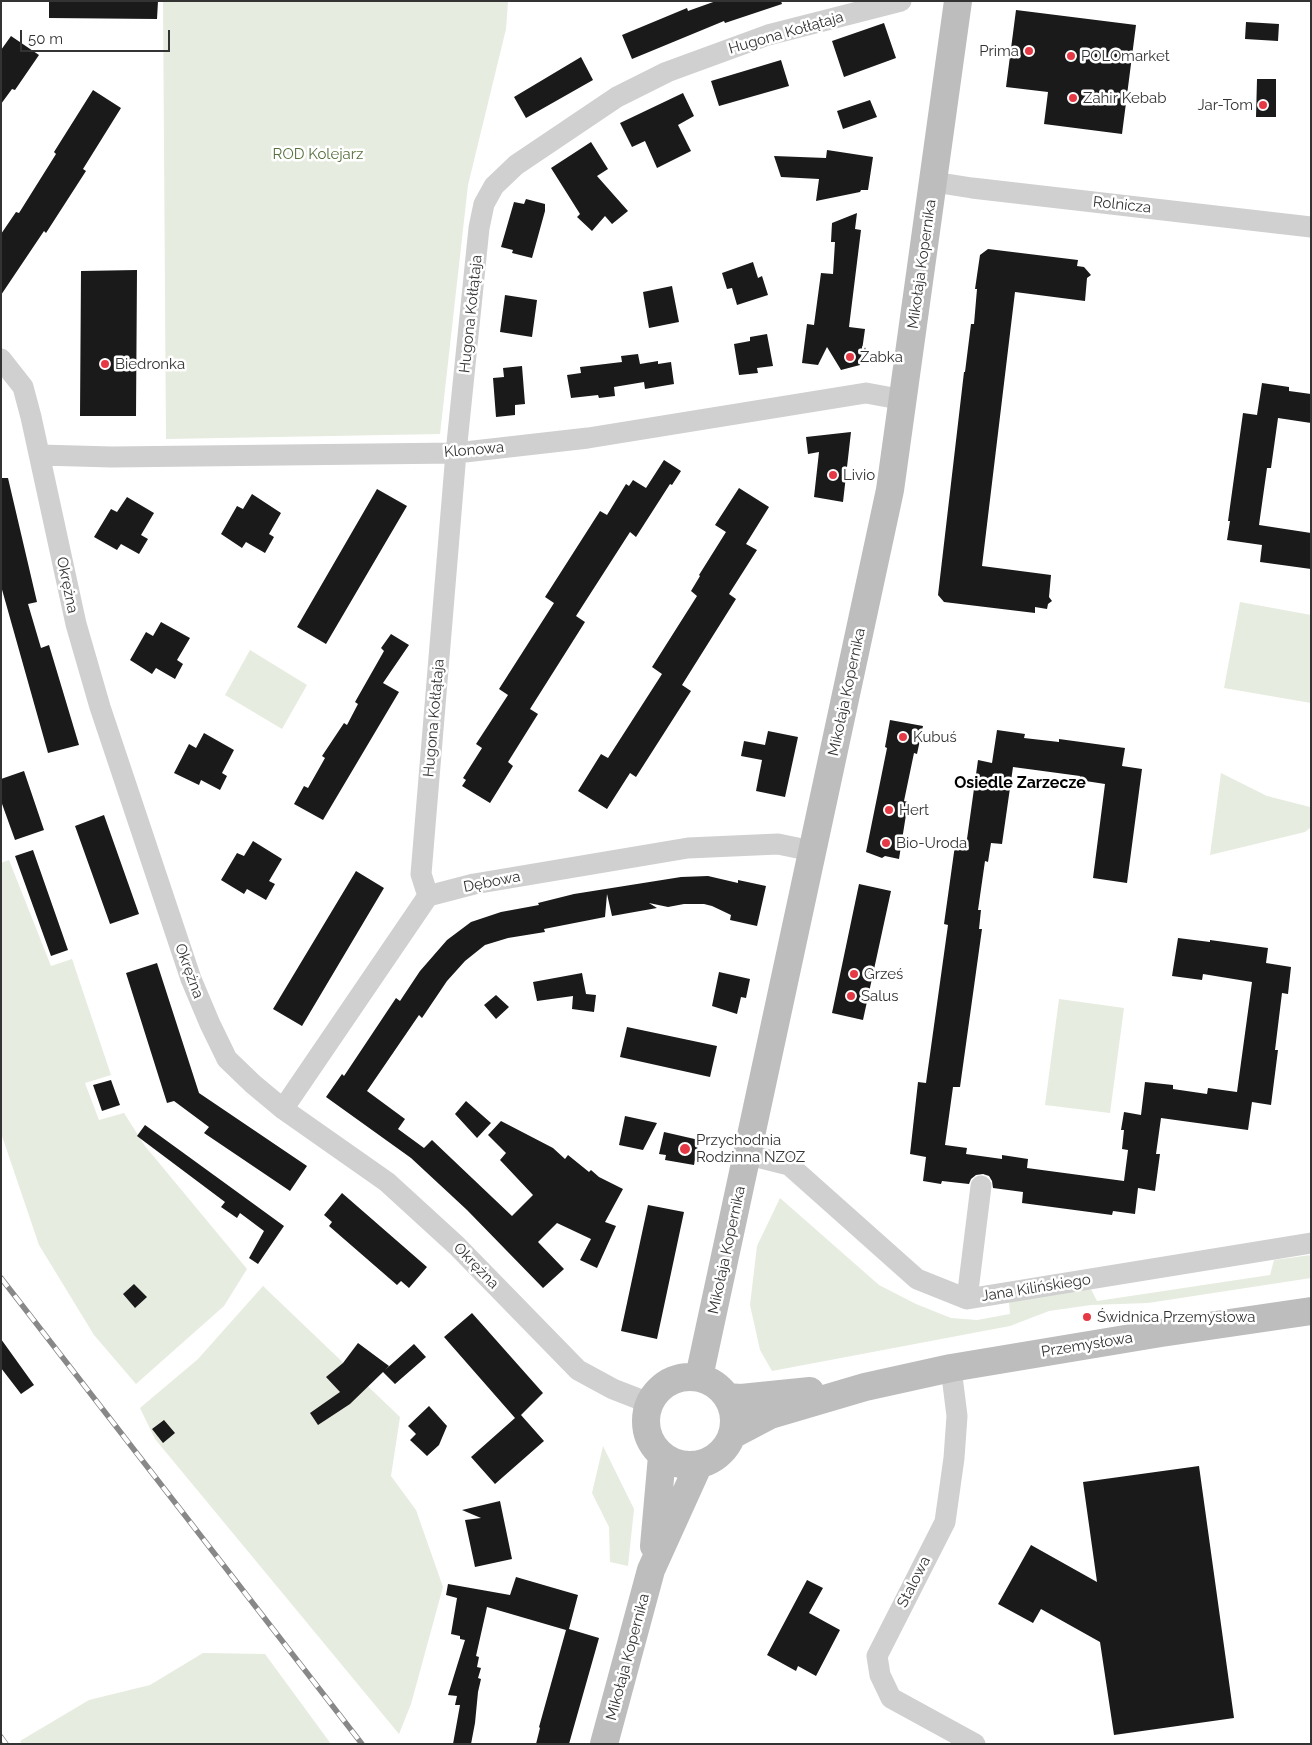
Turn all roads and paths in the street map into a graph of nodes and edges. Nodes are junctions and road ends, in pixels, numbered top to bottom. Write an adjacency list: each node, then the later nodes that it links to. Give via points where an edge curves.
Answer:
1 (901, 1): 7 (street, Hugona Kołłątaja, via 768,35 667,72 617,97 516,165 498,182 484,204 480,228)
2 (958, 1): 3 (main road, Mikołaja Kopernika)
3 (934, 182): 4 (street, Rolnicza); 6 (main road, Mikołaja Kopernika)
4 (1311, 227)
5 (1, 358): 8 (street, Okrężna, via 23,387)
6 (904, 400): 7 (street, Klonowa, via 866,392 597,437); 9 (main road, Mikołaja Kopernika, via 890,490)
7 (456, 453): 8 (street, Klonowa); 10 (street, Hugona Kołłątaja, via 421,874)
8 (40, 455): 11 (street, Okrężna, via 78,634 191,979 227,1059)
9 (812, 851): 10 (street, Dębowa, via 778,844 688,848 474,884); 12 (main road, Mikołaja Kopernika)
10 (428, 896): 11 (street)
11 (284, 1109): 21 (street, Okrężna, via 387,1182 457,1246 578,1370)
12 (747, 1153): 15 (street, Jana Kilińskiego, via 789,1165 917,1280); 18 (main road, Mikołaja Kopernika)
13 (982, 1186): 15 (street)
14 (1311, 1243): 15 (street, Jana Kilińskiego)
15 (967, 1299)
16 (1311, 1311): 17 (main road, Przemysłowa)
17 (950, 1368): 19 (main road, Przemysłowa); 27 (street, Stalowa, via 957,1411 945,1522 877,1656 880,1675 891,1698)
18 (699, 1377): 20 (main road, via 719,1387); 21 (main road, via 679,1377 669,1381)
19 (865, 1387): 20 (main road, Przemysłowa); 22 (main road, Przemysłowa, via 770,1415)
20 (727, 1397): 22 (main road, via 733,1412)
21 (649, 1403): 23 (main road, via 647,1432)
22 (732, 1434): 24 (main road, via 722,1450)
23 (662, 1456): 24 (main road, via 680,1464); 25 (main road, Mikołaja Kopernika)
24 (698, 1464): 25 (main road, Mikołaja Kopernika)
25 (651, 1570): 26 (main road, Mikołaja Kopernika)
26 (604, 1744)
27 (975, 1744)

